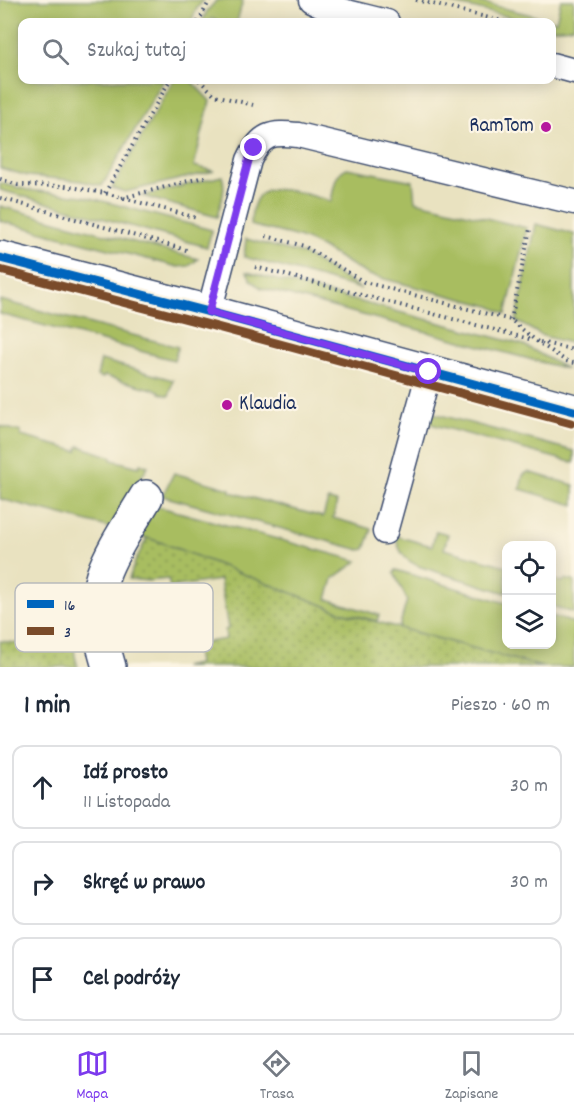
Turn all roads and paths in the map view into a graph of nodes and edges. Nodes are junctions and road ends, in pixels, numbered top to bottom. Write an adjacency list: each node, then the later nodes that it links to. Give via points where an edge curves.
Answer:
1 (210, 0): 4 (path)
2 (311, 0): 5 (lane)
3 (415, 0): 6 (path)
4 (200, 18)
5 (371, 18)
6 (489, 18)
7 (556, 66): 8 (lane)
8 (574, 71)
9 (168, 84): 14 (path)
10 (203, 84): 11 (path)
11 (215, 95)
12 (244, 178): 16 (path, via 219,174); 17 (lane, via 254,148 273,134 284,134); 18 (lane)
13 (0, 179): 14 (path, via 18,185 65,186)
14 (105, 194): 16 (path)
15 (0, 198): 21 (path)
16 (121, 198): 18 (path)
17 (574, 202)
18 (231, 227): 21 (lane); 23 (path, via 304,246 364,282)
19 (531, 229): 23 (path)
20 (0, 258): 22 (main road)
21 (224, 259): 22 (lane); 24 (path)
22 (209, 312): 27 (main road)
23 (511, 320): 24 (path)
24 (535, 340): 25 (path); 26 (path)
25 (574, 351)
26 (574, 363)
27 (429, 372): 28 (main road); 30 (lane)
28 (574, 411)
29 (146, 497): 31 (main road, via 108,564)
30 (385, 532)
31 (102, 583)
32 (105, 652): 33 (main road)
33 (109, 667)

